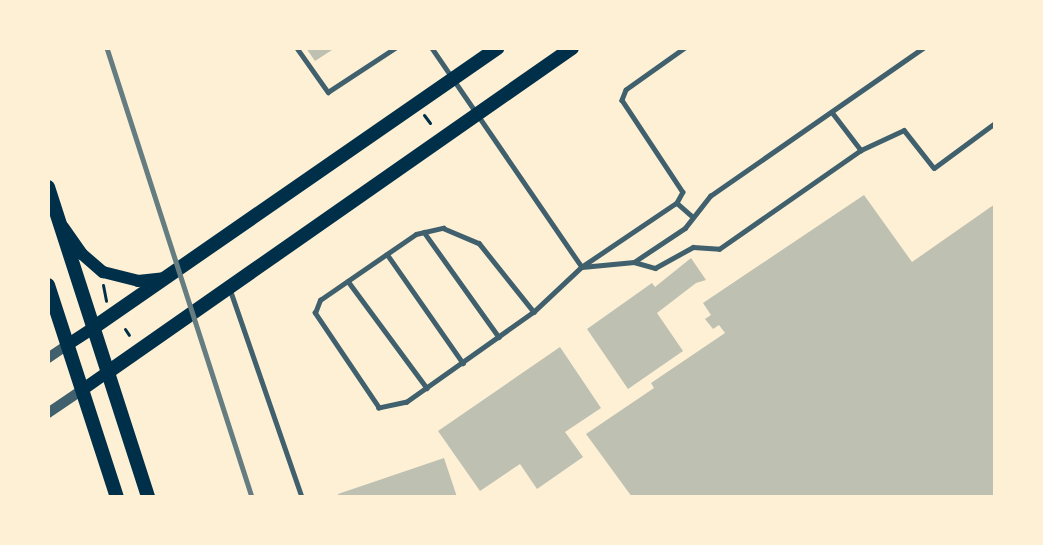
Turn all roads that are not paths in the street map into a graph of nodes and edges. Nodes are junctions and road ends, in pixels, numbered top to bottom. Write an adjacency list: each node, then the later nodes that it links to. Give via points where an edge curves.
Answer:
1 (297, 48): 2 (lane, via 328,92)
2 (395, 48)
3 (432, 48): 8 (lane)
4 (498, 48): 8 (main road)
5 (572, 48): 10 (main road)
6 (685, 48): 14 (lane, via 626,90 622,100 683,192)
7 (923, 48): 9 (lane)
8 (454, 79): 10 (lane); 21 (main road)
9 (832, 112): 12 (lane); 15 (lane, via 710,196)
10 (477, 114): 20 (lane); 24 (main road)
11 (995, 123): 12 (lane, via 934,168 904,130)
12 (861, 150): 19 (lane, via 719,249 693,247 655,268)
13 (48, 187): 16 (main road)
14 (677, 202): 15 (lane); 20 (lane)
15 (693, 217): 19 (lane, via 685,228)
16 (59, 221): 21 (main road, via 82,254 104,272 138,281); 26 (main road)
17 (424, 232): 18 (lane); 25 (lane, via 444,228 479,243); 27 (lane)
18 (387, 254): 22 (lane); 30 (lane)
19 (634, 262): 20 (lane)
20 (582, 267): 25 (lane)
21 (166, 278): 26 (main road)
22 (348, 281): 32 (lane); 32 (lane, via 320,300 315,313 379,408 407,402)
23 (48, 285): 28 (main road)
24 (229, 286): 31 (main road); 37 (lane)
25 (534, 312): 27 (lane)
26 (93, 328): 28 (main road); 31 (main road)
27 (499, 337): 30 (lane)
28 (67, 345): 29 (street); 33 (main road)
29 (48, 358)
30 (463, 363): 32 (lane)
31 (108, 372): 33 (main road); 36 (main road)
32 (427, 388)
33 (82, 390): 34 (street); 35 (main road)
34 (48, 413)
35 (117, 497)
36 (148, 497)
37 (302, 497)

